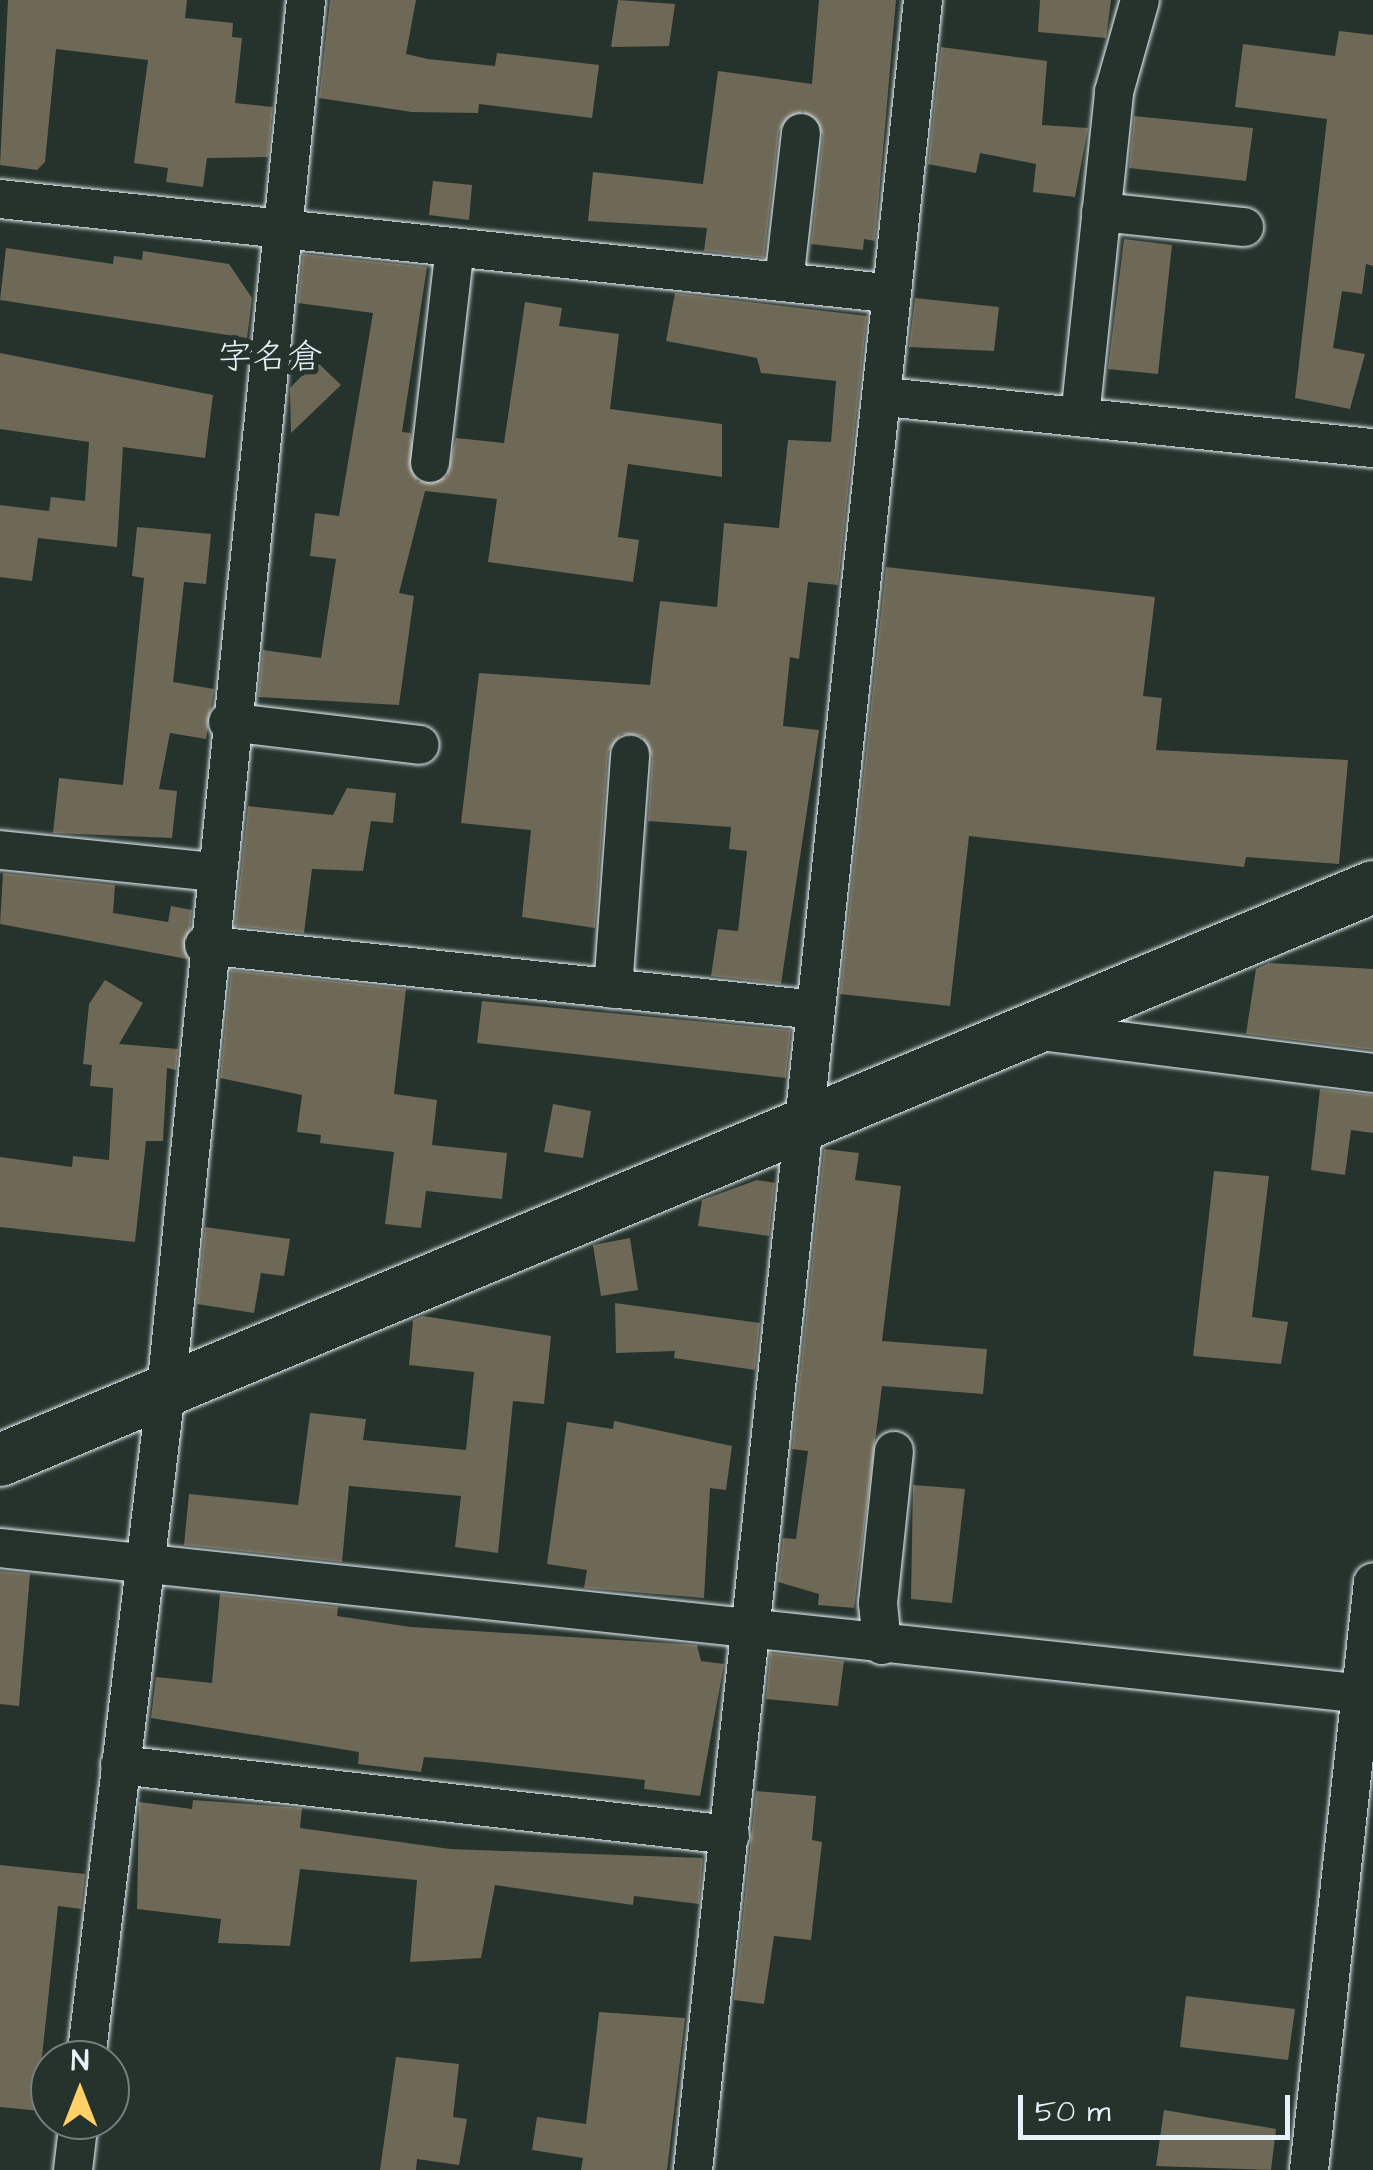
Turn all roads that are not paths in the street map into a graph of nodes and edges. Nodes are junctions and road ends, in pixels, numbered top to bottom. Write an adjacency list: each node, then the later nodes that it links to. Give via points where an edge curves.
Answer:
1 (306, 0): 8 (street)
2 (922, 0): 11 (street)
3 (1140, 0): 6 (street, via 1114,92)
4 (801, 133): 10 (street)
5 (0, 199): 8 (street)
6 (1101, 212): 7 (street); 13 (street)
7 (1244, 227)
8 (278, 232): 9 (street); 16 (street)
9 (456, 248): 10 (street); 15 (street)
10 (784, 282): 11 (street)
11 (885, 293): 12 (street, via 894,314)
12 (886, 397): 13 (street); 24 (street)
13 (1080, 417): 14 (street)
14 (1373, 448)
15 (430, 463)
16 (228, 722): 17 (street); 20 (street)
17 (420, 745)
18 (630, 755): 23 (street)
19 (0, 850): 20 (street)
20 (213, 872): 22 (street)
21 (1373, 887): 25 (street)
22 (204, 945): 23 (street); 28 (street)
23 (612, 989): 24 (street)
24 (816, 1010): 27 (street)
25 (1031, 1029): 26 (street); 27 (street)
26 (1373, 1073)
27 (808, 1124): 28 (street); 34 (street)
28 (166, 1391): 30 (street); 32 (street)
29 (894, 1452): 35 (street, via 878,1603)
30 (0, 1460)
31 (0, 1548): 32 (street)
32 (146, 1566): 34 (street); 37 (street)
33 (1373, 1582): 36 (street)
34 (752, 1630): 35 (street); 38 (street)
35 (882, 1645): 36 (street)
36 (1366, 1694): 43 (street)
37 (120, 1764): 38 (street); 39 (street)
38 (730, 1835): 42 (street)
39 (88, 2040)
40 (77, 2140): 41 (street)
41 (73, 2170)
42 (693, 2170)
43 (1309, 2170)

